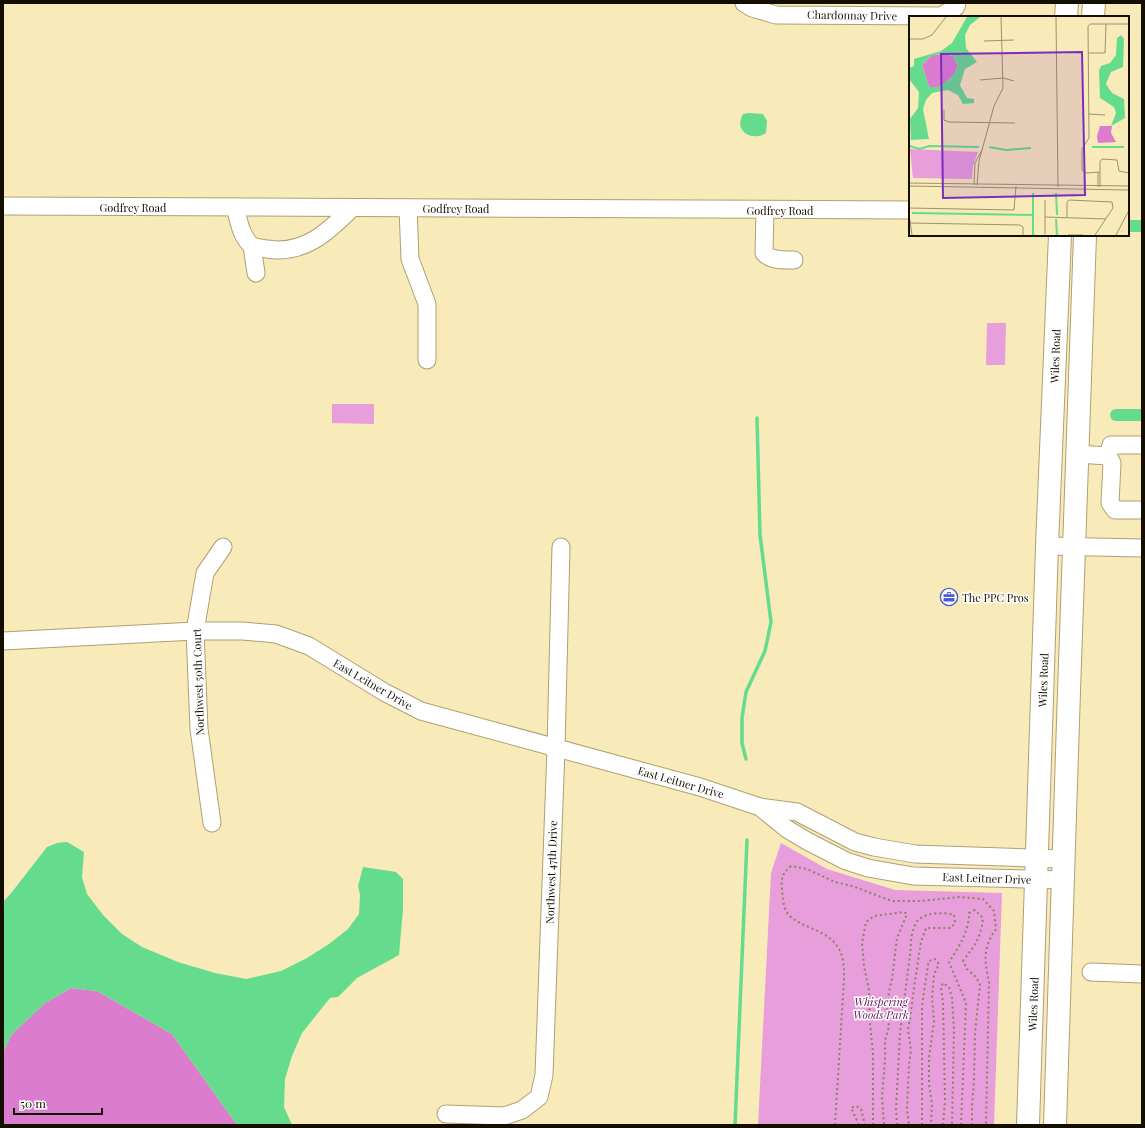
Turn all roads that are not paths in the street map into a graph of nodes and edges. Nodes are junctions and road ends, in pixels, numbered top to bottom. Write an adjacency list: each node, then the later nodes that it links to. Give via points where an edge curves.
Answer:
1 (744, 3): 2 (street, Chardonnay Drive, via 752,8 776,14 941,16)
2 (958, 3)
3 (1067, 3): 5 (main road)
4 (1094, 3): 6 (main road)
5 (1066, 16)
6 (1093, 16)
7 (3, 206): 8 (street, Godfrey Road)
8 (236, 207): 9 (street, Godfrey Road); 15 (street, via 241,230)
9 (352, 208): 10 (street, Godfrey Road); 15 (street, via 318,238 307,244 274,250)
10 (408, 208): 11 (street, Godfrey Road); 18 (street, via 410,259 427,304)
11 (765, 210): 12 (street, Godfrey Road); 16 (street, via 765,255)
12 (909, 210)
13 (1060, 236): 23 (main road, Wiles Road)
14 (1086, 236): 20 (main road)
15 (252, 246): 17 (street)
16 (794, 260)
17 (256, 273)
18 (427, 360)
19 (1142, 445): 21 (street, via 1111,445)
20 (1077, 454): 21 (street); 26 (main road)
21 (1108, 456): 22 (street, via 1112,463 1110,503 1115,510)
22 (1142, 510)
23 (1047, 546): 26 (street); 35 (main road, Wiles Road)
24 (223, 547): 28 (street, Northwest 50th Court, via 205,573)
25 (561, 547): 30 (street, Northwest 47th Drive)
26 (1074, 547): 27 (street); 37 (main road)
27 (1142, 548)
28 (195, 631): 29 (street, East Leitner Drive); 30 (street, East Leitner Drive, via 276,634 308,646 421,711); 32 (street, Northwest 50th Court, via 199,730)
29 (3, 641)
30 (556, 748): 31 (street, East Leitner Drive, via 700,786); 42 (street, Northwest 47th Drive, via 544,1075 539,1097 522,1110 504,1116)
31 (760, 807): 33 (street, East Leitner Drive, via 797,812 855,842); 36 (street, East Leitner Drive, via 807,841 846,861)
32 (212, 823)
33 (874, 847): 34 (street, East Leitner Drive, via 915,854); 36 (street)
34 (964, 856): 35 (street, East Leitner Drive); 38 (street)
35 (1038, 858): 37 (street, East Leitner Drive); 39 (main road, Wiles Road)
36 (868, 868): 38 (street, East Leitner Drive, via 913,876)
37 (1063, 870): 39 (street, East Leitner Drive); 44 (main road)
38 (963, 877): 39 (street, East Leitner Drive)
39 (1037, 880): 43 (main road, Wiles Road)
40 (1091, 972): 41 (street)
41 (1142, 974)
42 (446, 1114)
43 (1028, 1118): 44 (main road)
44 (1055, 1119)

